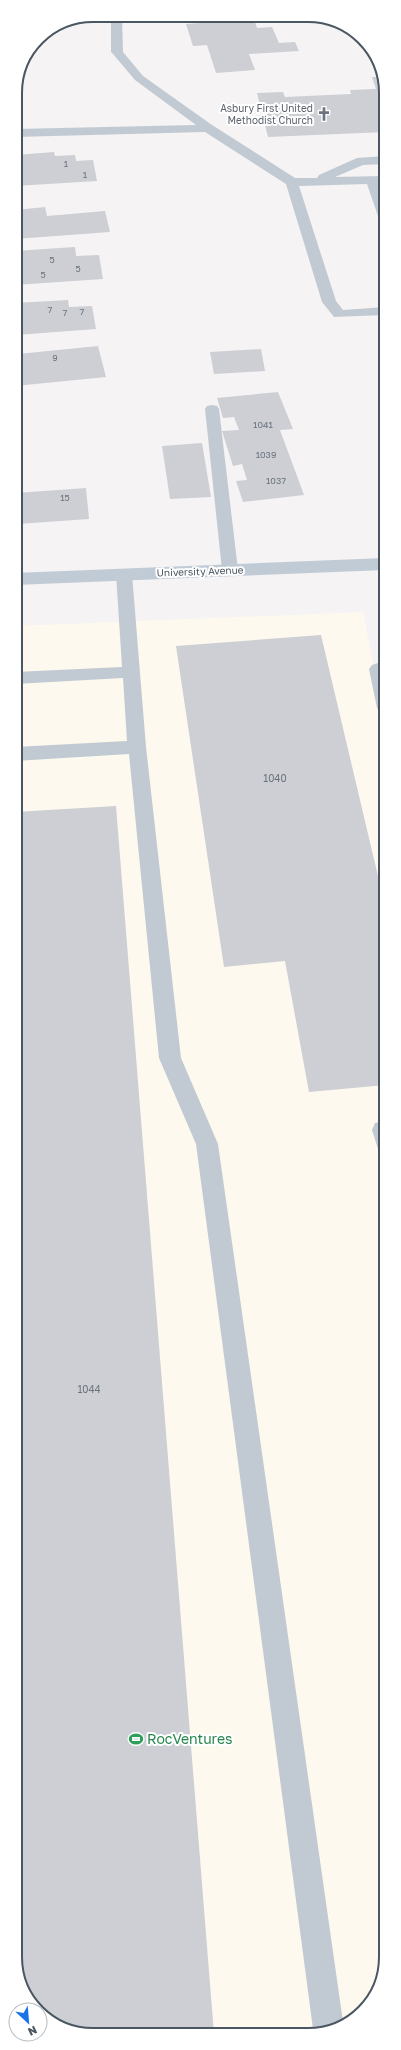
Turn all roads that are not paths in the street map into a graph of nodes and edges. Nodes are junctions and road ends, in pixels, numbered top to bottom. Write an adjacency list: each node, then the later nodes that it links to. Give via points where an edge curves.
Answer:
1 (116, 22): 2 (lane, via 117,52 139,78)
2 (208, 128): 3 (lane); 6 (lane)
3 (22, 133)
4 (379, 160): 7 (lane, via 361,161)
5 (379, 181): 7 (lane)
6 (292, 182): 7 (lane); 8 (lane, via 328,302 340,314)
7 (314, 182)
8 (379, 311)
9 (212, 409): 11 (lane)
10 (379, 564): 11 (main road, University Avenue)
11 (230, 570): 12 (main road, University Avenue)
12 (124, 574): 13 (main road, University Avenue); 14 (lane)
13 (22, 579)
14 (132, 672): 15 (lane); 16 (lane)
15 (22, 678)
16 (137, 747): 17 (lane); 18 (lane, via 170,1058 207,1144)
17 (22, 754)
18 (328, 2025)

